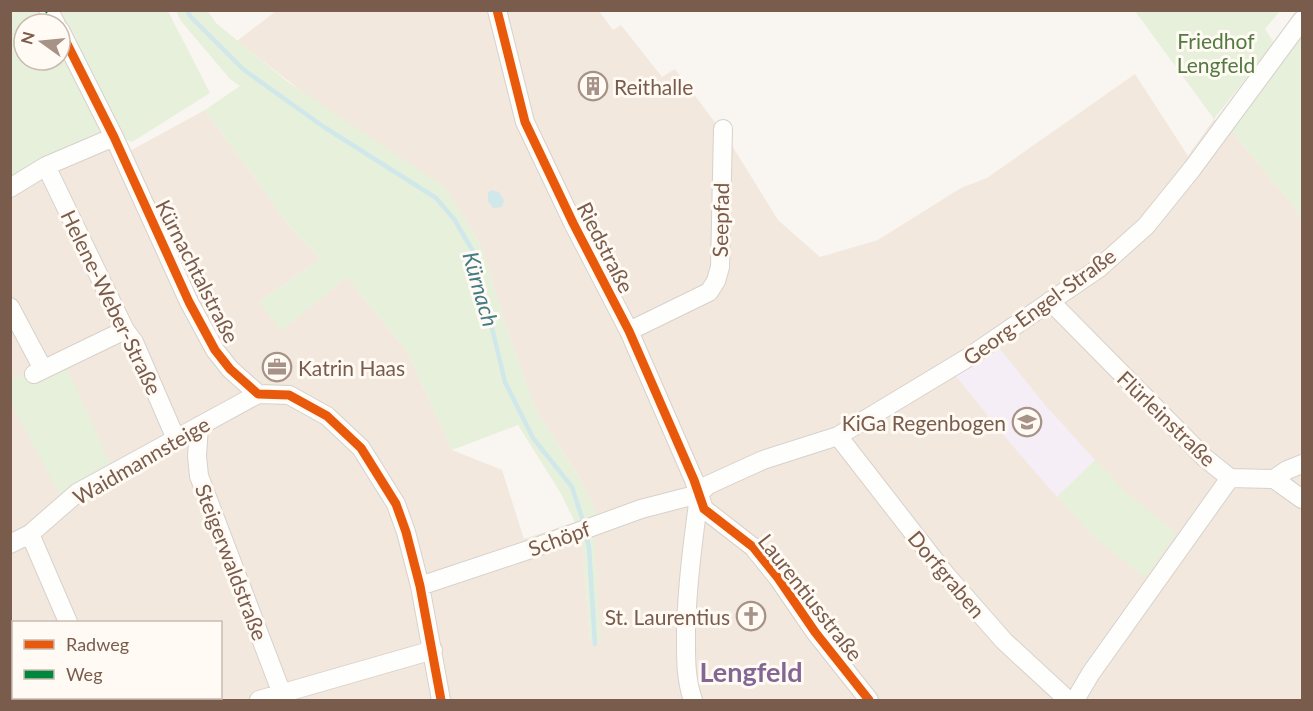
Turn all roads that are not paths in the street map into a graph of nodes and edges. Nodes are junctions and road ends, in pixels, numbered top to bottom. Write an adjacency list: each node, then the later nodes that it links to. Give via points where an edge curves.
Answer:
1 (497, 10): 11 (street, Riedstraße, via 525,122)
2 (1302, 20): 8 (street, Georg-Engel-Straße, via 1146,226 1099,268)
3 (72, 54): 5 (street, Kürnachtalstraße)
4 (723, 129): 11 (street, Seepfad, via 720,267 716,281 709,292)
5 (114, 137): 6 (street); 12 (street, Kürnachtalstraße, via 215,350)
6 (46, 166): 7 (street); 10 (street, Helene-Weber-Straße)
7 (10, 188)
8 (1050, 301): 14 (street, Georg-Engel-Straße, via 969,357); 17 (street, Flürleinstraße, via 1197,450)
9 (10, 307): 10 (street, via 39,372)
10 (125, 330): 15 (street, Helene-Weber-Straße, via 134,342)
11 (629, 330): 19 (street, Riedstraße)
12 (258, 394): 13 (street, Waidmannsteige); 23 (street, via 289,395 309,405 361,448 396,504)
13 (199, 426): 15 (street, Waidmannsteige); 26 (street, Steigerwaldstraße, via 199,476)
14 (838, 436): 19 (street, Georg-Engel-Straße, via 764,460 708,484); 31 (street, Dorfgraben, via 946,575 1004,640)
15 (176, 439): 21 (street, Waidmannsteige, via 77,493)
16 (1302, 464): 18 (street)
17 (1230, 478): 18 (street, Flürleinstraße); 32 (street)
18 (1274, 479): 20 (street)
19 (699, 494): 23 (street, Schöpf, via 641,509); 27 (street, Laurentiusstraße, via 704,509 753,547 772,570); 30 (street, via 687,590 686,660)
20 (1302, 499)
21 (30, 534): 22 (street, Waidmannsteige); 24 (street)
22 (10, 544)
23 (420, 586): 25 (street)
24 (68, 621)
25 (433, 651): 26 (street); 29 (street)
26 (282, 694): 28 (street)
27 (861, 698)
28 (259, 700)
29 (441, 700)
30 (693, 700)
31 (1068, 700)
32 (1075, 700)

